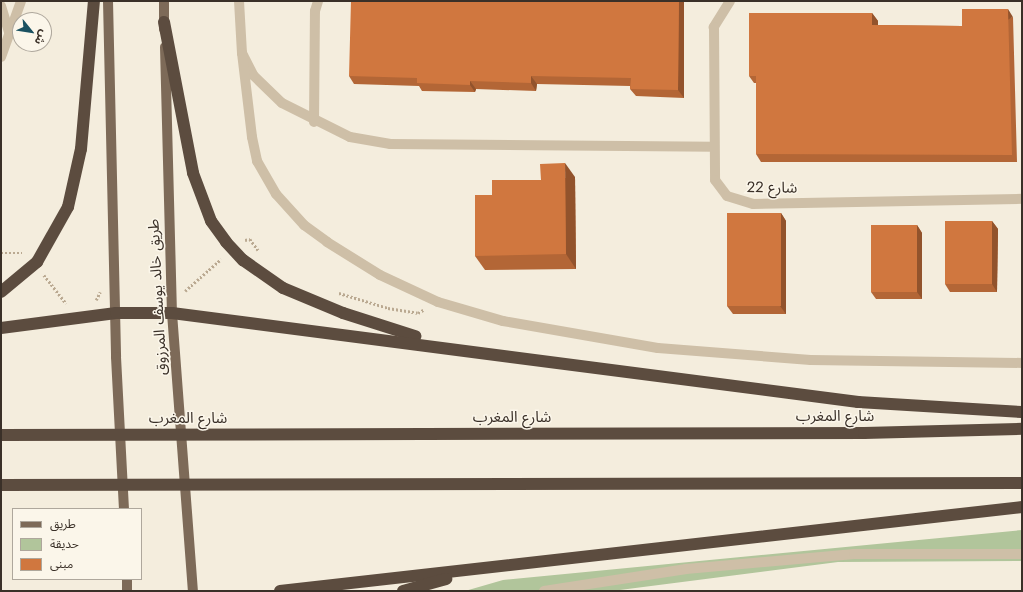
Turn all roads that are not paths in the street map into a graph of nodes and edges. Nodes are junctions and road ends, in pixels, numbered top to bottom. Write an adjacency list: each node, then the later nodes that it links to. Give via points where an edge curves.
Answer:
1 (21, 1): 10 (street)
2 (94, 1): 16 (highway, via 75,182 58,229 36,262)
3 (108, 1): 17 (main road)
4 (164, 1): 9 (main road, طريق خالد يوسف المرزوق)
5 (239, 1): 11 (street)
6 (318, 1): 13 (street, via 315,11)
7 (730, 1): 14 (street, شارع 22, via 714,27)
8 (1, 6): 10 (street)
9 (164, 22): 18 (main road, طريق خالد يوسف المرزوق); 20 (highway, via 193,172 212,221 226,242 243,260 284,288 343,313)
10 (10, 34): 12 (street)
11 (242, 53): 13 (street, via 267,91); 21 (street, via 257,161 276,194 304,225 327,242 380,275 438,302 503,321 658,348 811,360)
12 (1, 57)
13 (314, 122): 14 (street, via 350,137 390,144)
14 (714, 147): 15 (street, شارع 22, via 717,185 727,196 746,204)
15 (1022, 199)
16 (1, 292)
17 (116, 313): 18 (highway); 19 (highway); 28 (main road)
18 (172, 313): 20 (highway); 33 (main road, طريق خالد يوسف المرزوق)
19 (1, 328)
20 (445, 346): 22 (highway, via 858,402)
21 (1022, 363)
22 (1022, 412)
23 (1022, 429): 24 (highway, شارع المغرب, via 864,433)
24 (1, 435)
25 (1022, 483): 26 (highway)
26 (1, 485)
27 (1022, 507): 30 (highway)
28 (124, 508)
29 (1022, 554): 36 (street, via 854,554 686,569)
30 (480, 569): 34 (highway); 35 (highway)
31 (128, 580): 32 (main road)
32 (128, 591)
33 (193, 591)
34 (280, 591)
35 (403, 591)
36 (544, 591)

